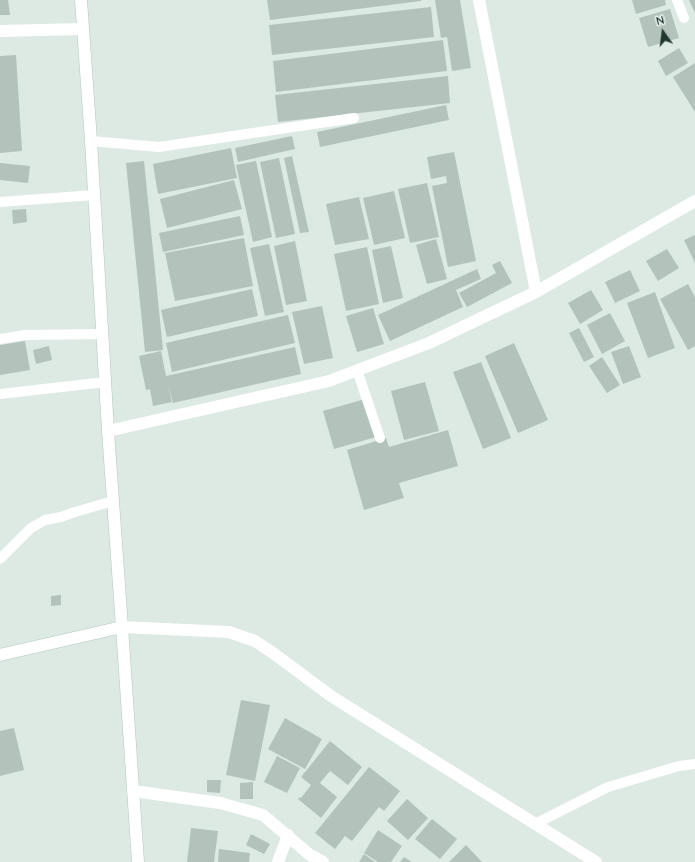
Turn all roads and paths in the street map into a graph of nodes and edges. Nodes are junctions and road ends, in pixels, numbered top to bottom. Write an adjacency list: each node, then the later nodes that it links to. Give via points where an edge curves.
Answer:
1 (81, 0): 5 (street)
2 (479, 0): 12 (street)
3 (677, 0): 4 (lane)
4 (684, 18)
5 (82, 29): 6 (street); 8 (street)
6 (0, 31)
7 (354, 118): 8 (lane, via 159,147)
8 (91, 142): 9 (street)
9 (94, 195): 11 (lane); 13 (street)
10 (695, 201): 12 (street)
11 (0, 202)
12 (536, 292): 15 (street, via 429,344)
13 (102, 334): 14 (lane); 16 (street)
14 (0, 339)
15 (356, 370): 18 (street, via 329,380); 19 (lane)
16 (105, 382): 17 (lane); 18 (street)
17 (0, 394)
18 (108, 431): 20 (street)
19 (380, 438)
20 (113, 501): 21 (lane, via 45,520 31,528); 22 (street)
21 (0, 559)
22 (122, 627): 23 (street); 25 (street); 26 (street, via 229,632 254,641 331,696)
23 (0, 656)
24 (695, 764): 26 (lane, via 679,766 608,787)
25 (133, 791): 27 (street, via 220,803 263,815); 28 (street)
26 (535, 824): 31 (street)
27 (288, 835): 29 (street); 30 (street, via 310,856)
28 (138, 862)
29 (278, 862)
30 (322, 862)
31 (596, 862)

